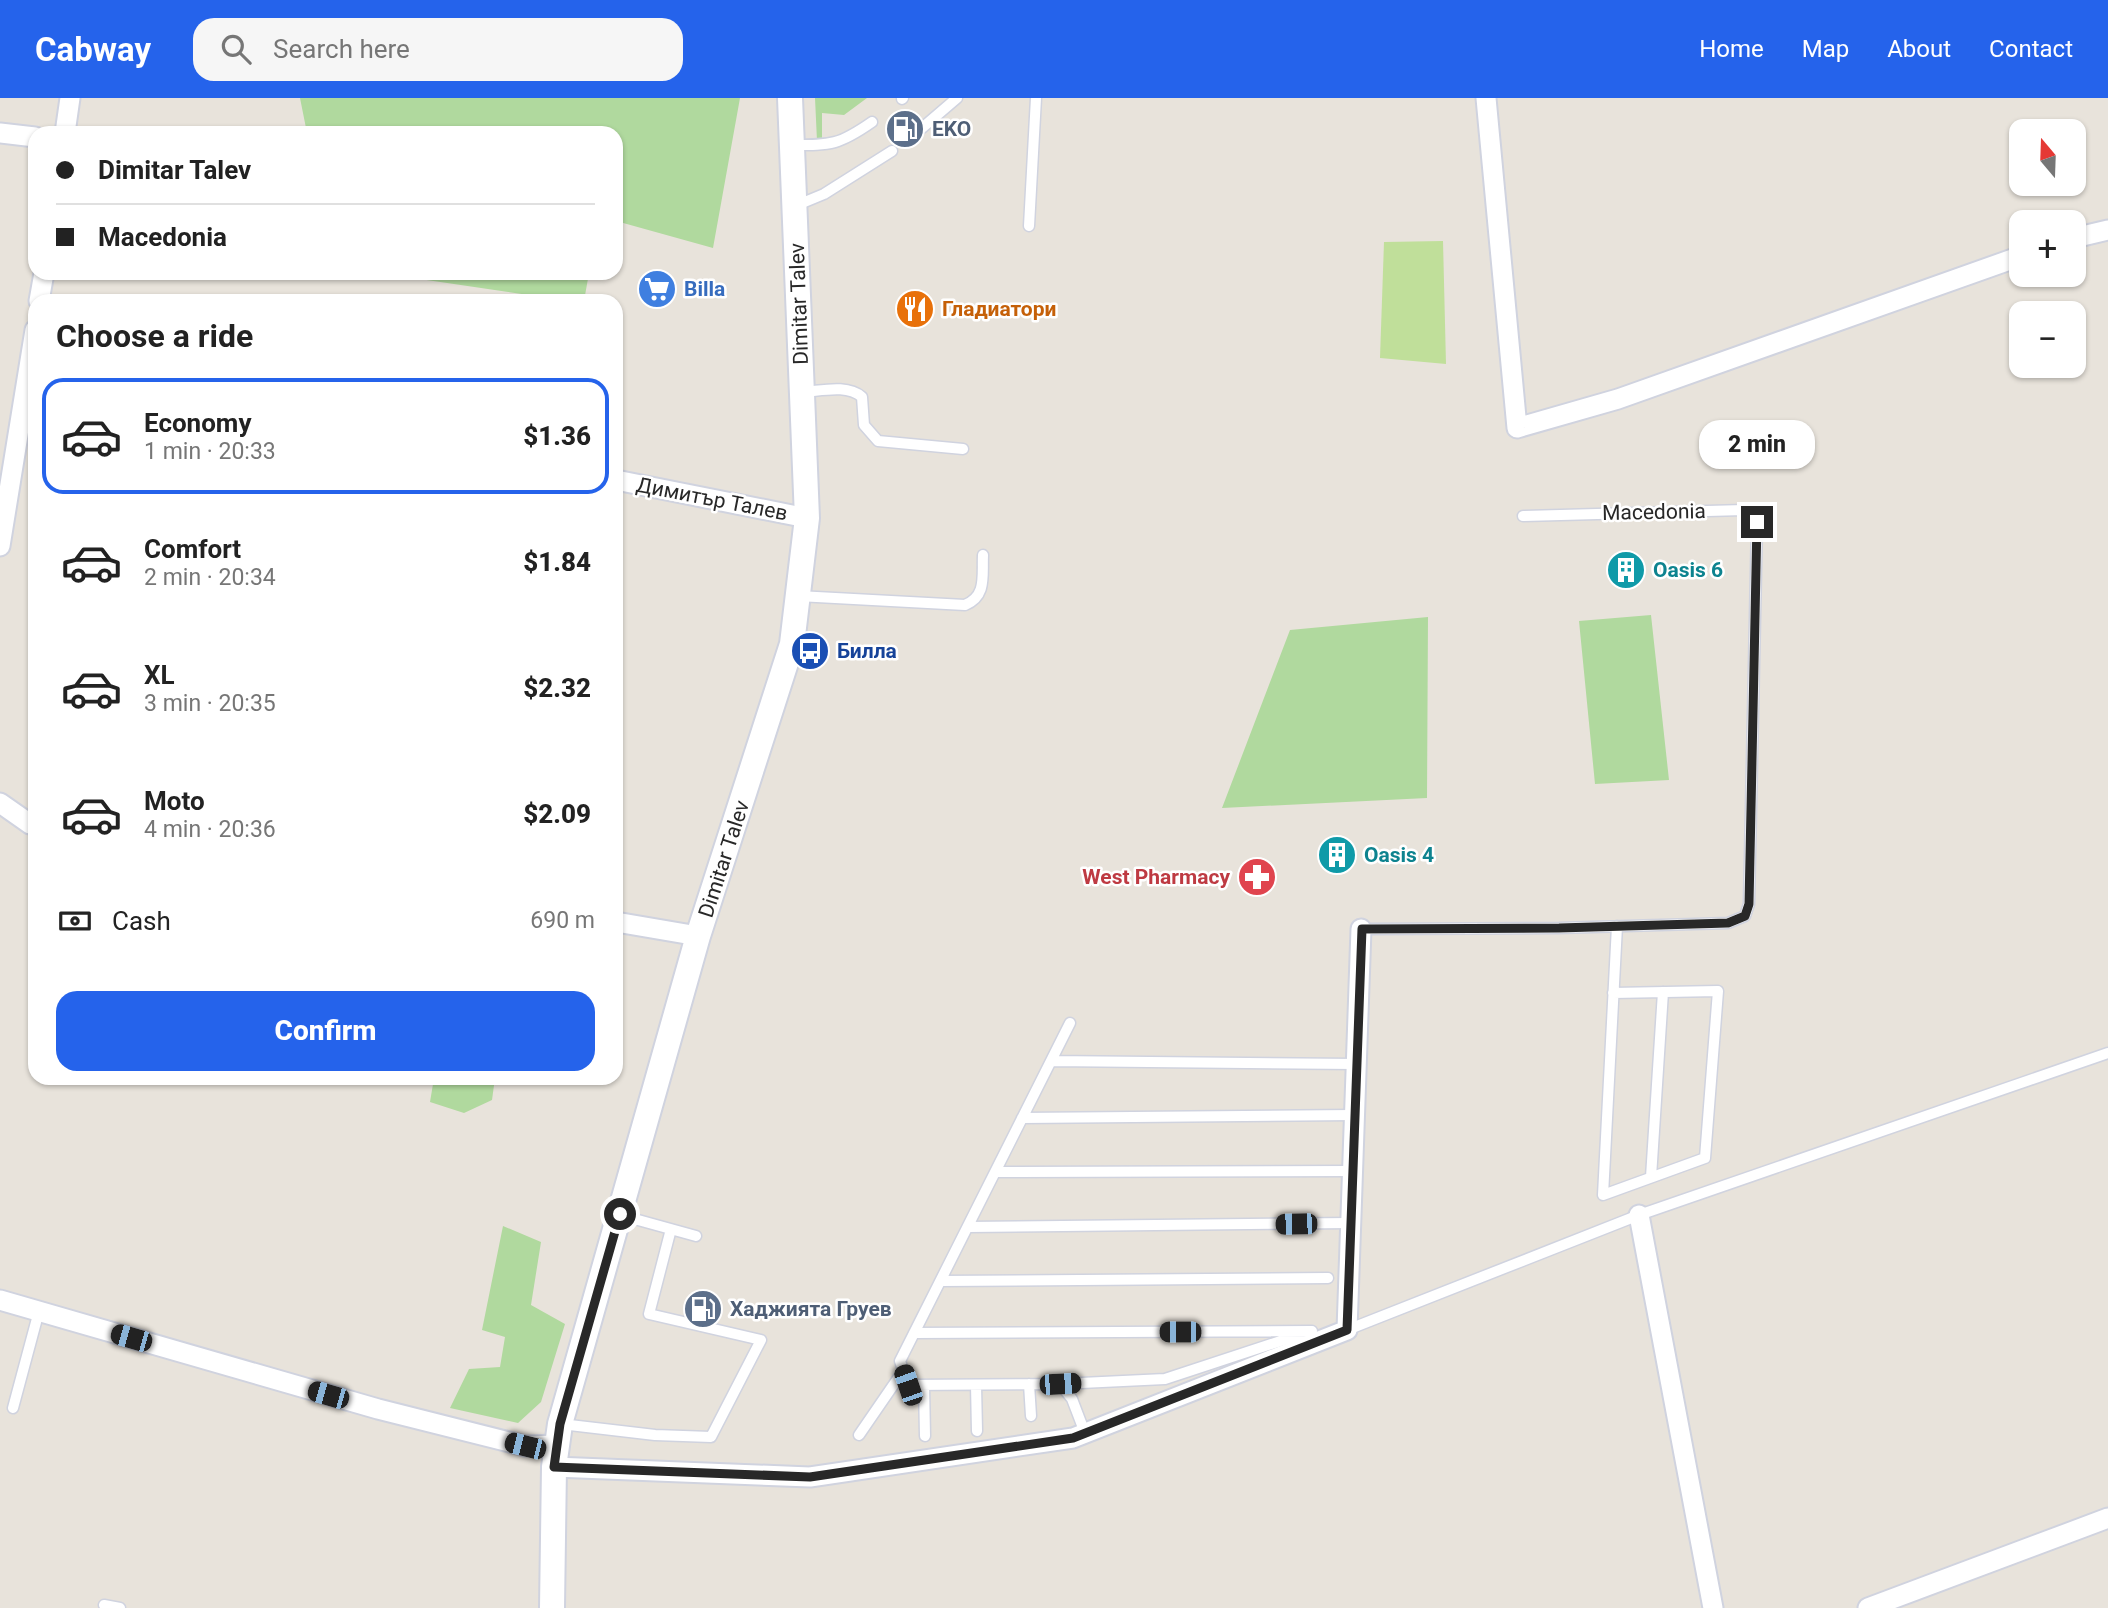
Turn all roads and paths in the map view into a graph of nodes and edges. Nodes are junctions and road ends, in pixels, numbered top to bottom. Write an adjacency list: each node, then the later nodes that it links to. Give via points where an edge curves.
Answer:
1 (70, 98): 7 (street)
2 (790, 98): 11 (street, Dimitar Talev)
3 (957, 98): 8 (lane)
4 (1036, 98): 14 (lane)
5 (1486, 98): 17 (street, via 1517,428 1618,399)
6 (872, 122): 11 (lane, via 839,143)
7 (66, 126)
8 (922, 128)
9 (0, 133): 10 (street)
10 (28, 136)
11 (792, 145): 13 (street, Dimitar Talev)
12 (892, 150): 13 (lane, via 824,194)
13 (795, 206): 19 (street, Dimitar Talev)
14 (1029, 226)
15 (2108, 230): 16 (street)
16 (2086, 235)
17 (2009, 260)
18 (28, 388): 21 (street)
19 (802, 393): 20 (lane, via 855,391 862,397 864,425 878,441); 24 (street, Dimitar Talev)
20 (963, 449)
21 (7, 461): 25 (street)
22 (623, 481): 24 (street, Димитър Талев)
23 (1523, 516): 31 (lane, Macedonia, via 1744,510 1757,522 1749,904 1745,916 1728,923)
24 (807, 518): 27 (street, Dimitar Talev)
25 (0, 546)
26 (983, 555): 27 (lane, via 981,594 965,604)
27 (798, 596): 33 (street, Dimitar Talev, via 792,644)
28 (0, 803): 29 (street)
29 (28, 823)
30 (623, 923): 33 (street)
31 (1617, 926): 32 (lane, Macedonia); 35 (lane)
32 (1362, 929): 39 (street, Macedonia)
33 (698, 936): 45 (street, Dimitar Talev)
34 (1663, 992): 35 (lane); 44 (lane); 44 (lane, via 1718,992 1705,1158)
35 (1613, 993): 44 (lane, via 1603,1195)
36 (1070, 1023): 38 (lane)
37 (2108, 1053): 46 (lane)
38 (1051, 1061): 39 (lane); 41 (lane)
39 (1356, 1064): 40 (street, Macedonia)
40 (1354, 1115): 41 (lane); 42 (street, Macedonia)
41 (1023, 1118): 43 (lane)
42 (1352, 1171): 43 (lane); 47 (street, Macedonia)
43 (995, 1172): 48 (lane)
44 (1651, 1177)
45 (620, 1214): 49 (lane); 68 (street, Dimitar Talev)
46 (1639, 1215): 55 (lane); 73 (street)
47 (1351, 1223): 48 (lane); 55 (street, Macedonia)
48 (968, 1227): 52 (lane)
49 (671, 1229): 50 (lane); 68 (lane, via 649,1314 761,1340 711,1437 655,1435)
50 (696, 1236)
51 (1328, 1278): 52 (lane)
52 (941, 1280): 56 (lane)
53 (0, 1300): 54 (street)
54 (39, 1311): 62 (lane); 68 (street, via 378,1409 525,1446)
55 (1347, 1330): 65 (street)
56 (914, 1334): 57 (lane, via 900,1361); 59 (lane, via 1312,1331 1165,1379)
57 (903, 1371): 60 (lane, via 908,1385); 66 (lane)
58 (1029, 1384): 59 (lane); 61 (lane); 63 (lane)
59 (1060, 1384): 65 (lane, via 1072,1399)
60 (924, 1385): 61 (lane); 67 (lane)
61 (976, 1385): 64 (lane)
62 (13, 1408)
63 (1031, 1416)
64 (977, 1431)
65 (1085, 1433): 68 (street, via 810,1477)
66 (859, 1435)
67 (925, 1436)
68 (557, 1445): 72 (street, Dimitar Talev)
69 (2108, 1518): 74 (street)
70 (104, 1605): 71 (lane)
71 (120, 1608)
72 (552, 1608)
73 (1713, 1608)
74 (1868, 1608)

